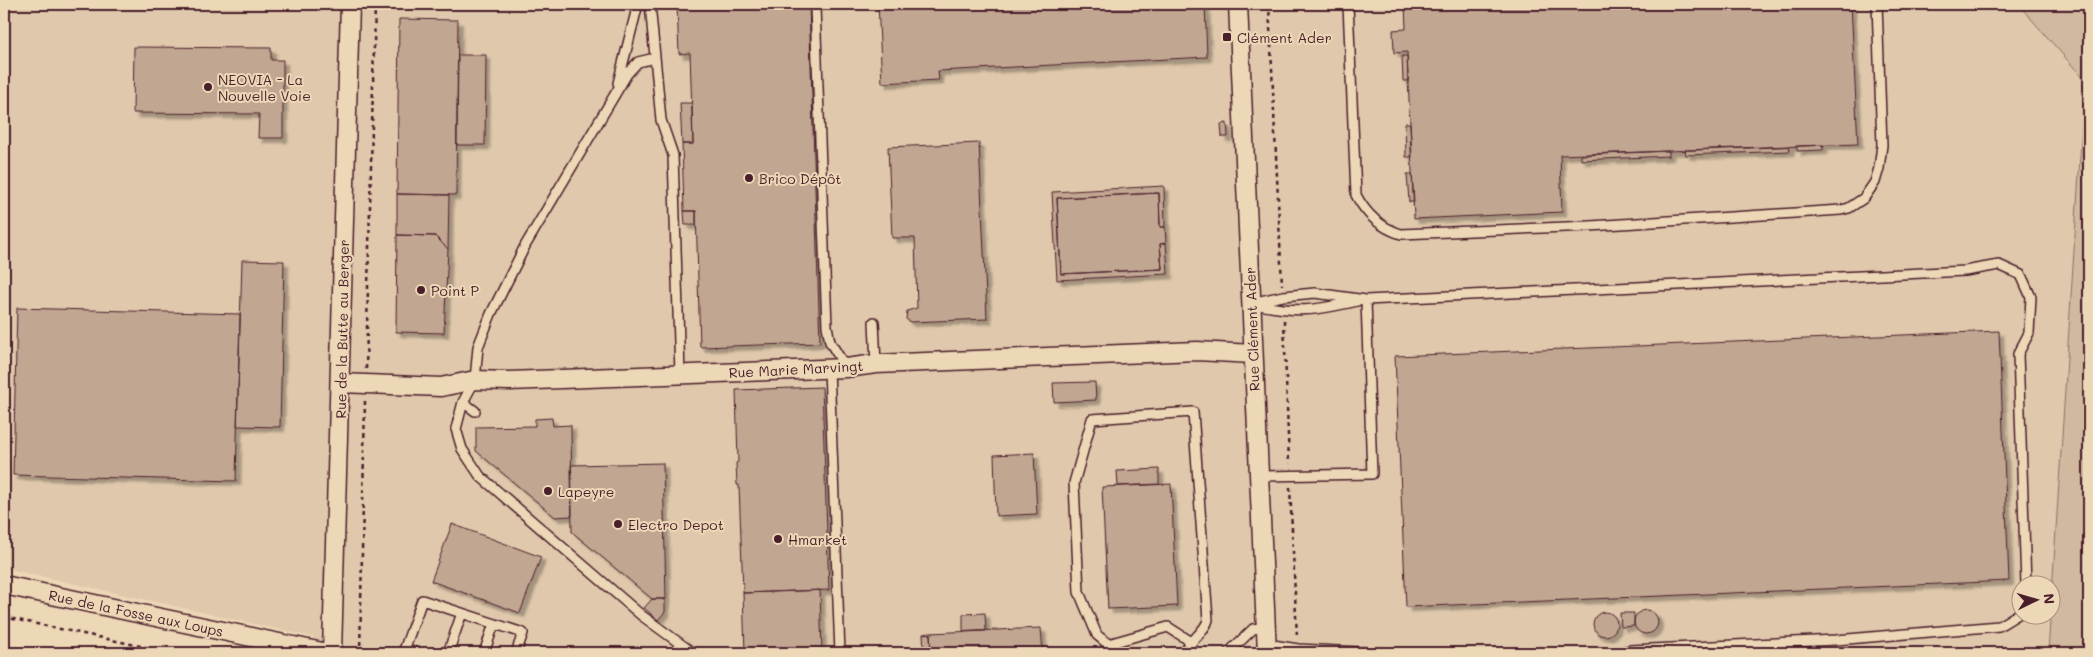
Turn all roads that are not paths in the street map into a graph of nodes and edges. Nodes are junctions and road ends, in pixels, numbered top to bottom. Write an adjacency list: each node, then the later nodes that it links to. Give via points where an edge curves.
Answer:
1 (350, 4): 18 (street, Rue de la Butte au Berger)
2 (638, 4): 9 (lane)
3 (650, 4): 8 (lane)
4 (1238, 4): 11 (street, Rue Clément Ader)
5 (1348, 4): 6 (lane, via 1356,195 1371,217 1401,234 1849,208 1864,198 1872,187 1882,156)
6 (1877, 4)
7 (815, 7): 15 (lane, via 827,326)
8 (655, 58): 9 (lane, via 632,67); 16 (lane, via 661,120 673,155)
9 (616, 91): 17 (lane, via 507,279 478,347)
10 (1364, 300): 11 (lane, via 1315,294); 11 (lane, via 1316,311 1283,310); 21 (lane, via 1372,474); 22 (lane, via 1965,271 1999,265 2022,275 2031,297 2029,333 2018,354)
11 (1251, 303): 13 (street, Rue Clément Ader)
12 (874, 322): 14 (lane)
13 (1252, 354): 14 (street, Rue Marie Marvingt, via 1197,352); 21 (street, Rue Clément Ader)
14 (876, 364): 15 (street, Rue Marie Marvingt)
15 (838, 368): 16 (street, Rue Marie Marvingt); 38 (lane)
16 (680, 374): 17 (street, Rue Marie Marvingt)
17 (475, 380): 18 (street, Rue Marie Marvingt, via 441,387); 19 (lane)
18 (340, 383): 32 (street, Rue de la Butte au Berger)
19 (463, 402): 20 (lane); 37 (lane, via 456,429 462,449 480,476 641,615)
20 (475, 411)
21 (1259, 476): 28 (street, Rue Clément Ader)
22 (2026, 574)
23 (4, 585): 31 (street, Rue de la Fosse aux Loups)
24 (462, 613): 26 (lane); 30 (lane, via 422,600); 34 (lane)
25 (2010, 619): 42 (lane, via 1999,626)
26 (494, 624): 35 (lane); 36 (lane, via 523,633)
27 (1190, 641): 29 (lane, via 1168,627); 29 (lane, via 1206,627 1208,620 1193,412 1092,419 1074,483 1079,592 1097,635); 39 (lane)
28 (1267, 641): 40 (lane, via 1253,629); 41 (lane, via 1298,649)
29 (1109, 649)
30 (403, 651): 33 (lane)
31 (327, 653)
32 (332, 653)
33 (418, 653)
34 (448, 653)
35 (484, 653)
36 (516, 653)
37 (693, 653)
38 (840, 653)
39 (1184, 653)
40 (1228, 653)
41 (1380, 653)
42 (1620, 653)

